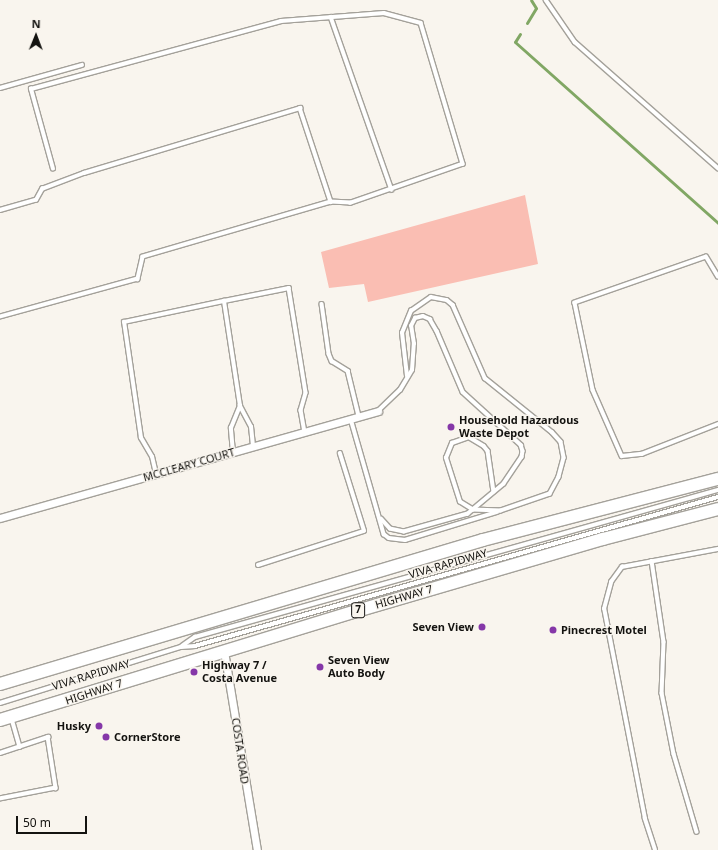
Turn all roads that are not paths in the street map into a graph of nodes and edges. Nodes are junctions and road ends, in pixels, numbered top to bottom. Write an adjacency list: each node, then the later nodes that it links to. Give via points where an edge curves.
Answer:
1 (546, 0): 5 (lane, via 575,42)
2 (331, 17): 6 (lane, via 281,21 31,90); 7 (lane); 7 (lane, via 384,13 421,23 463,164)
3 (82, 66): 4 (lane)
4 (0, 88)
5 (718, 168)
6 (53, 169)
7 (392, 190): 8 (lane, via 351,203)
8 (331, 202): 9 (lane, via 300,108 84,173 42,189 36,200); 13 (lane, via 143,257 138,279)
9 (0, 210)
10 (718, 277): 19 (lane, via 706,257 575,303 593,390 622,456 642,454)
11 (224, 301): 15 (lane); 20 (lane, via 289,288 306,393 301,410); 24 (lane, via 124,322 141,438 152,457)
12 (322, 304): 17 (lane, via 329,354 332,361 348,372)
13 (0, 317)
14 (407, 376): 16 (lane, via 400,390); 27 (lane, via 413,361 411,326 415,318 423,316 430,319 437,331 463,392 521,445 522,457 504,484); 31 (lane, via 402,332 411,311 431,297 447,300 453,305 485,378 561,442 564,458 559,477 550,494)
15 (240, 406): 21 (lane, via 251,427); 22 (lane, via 231,428)
16 (378, 411): 17 (street, MCCLEARY COURT)
17 (359, 416): 18 (street, MCCLEARY COURT)
18 (350, 419): 20 (street, MCCLEARY COURT); 33 (lane)
19 (718, 424)
20 (305, 432): 21 (street, MCCLEARY COURT)
21 (253, 447): 22 (street, MCCLEARY COURT)
22 (233, 453): 24 (street, MCCLEARY COURT)
23 (340, 454): 36 (lane, via 364,531)
24 (156, 475): 32 (street, MCCLEARY COURT)
25 (718, 479): 39 (main road, via 483,540)
26 (718, 490): 37 (lane, VIVA RAPIDWAY, via 203,634)
27 (494, 492): 30 (lane); 30 (lane, via 488,451 484,446 469,437 452,443 446,458 449,468 460,502)
28 (718, 497): 37 (lane, VIVA RAPIDWAY, via 195,646)
29 (718, 509): 38 (main road, HIGHWAY 7 / 7, via 603,539)
30 (473, 510): 31 (lane); 33 (lane, via 468,514 404,532 390,529)
31 (501, 511): 33 (lane, via 405,540 389,538 384,534)
32 (0, 518)
33 (381, 519)
34 (718, 549): 35 (lane)
35 (652, 561): 45 (lane, via 664,642 662,693 674,754); 47 (lane, via 622,567 612,582 604,609 645,819)
36 (258, 565)
37 (181, 647): 40 (lane, VIVA RAPIDWAY)
38 (224, 651): 41 (main road, HIGHWAY 7 / 7); 46 (street, COSTA ROAD)
39 (0, 684)
40 (0, 703)
41 (6, 718): 42 (lane)
42 (20, 747): 43 (lane); 44 (lane, via 48,737 56,788)
43 (0, 753)
44 (0, 799)
45 (697, 832)
46 (257, 850)
47 (655, 850)

